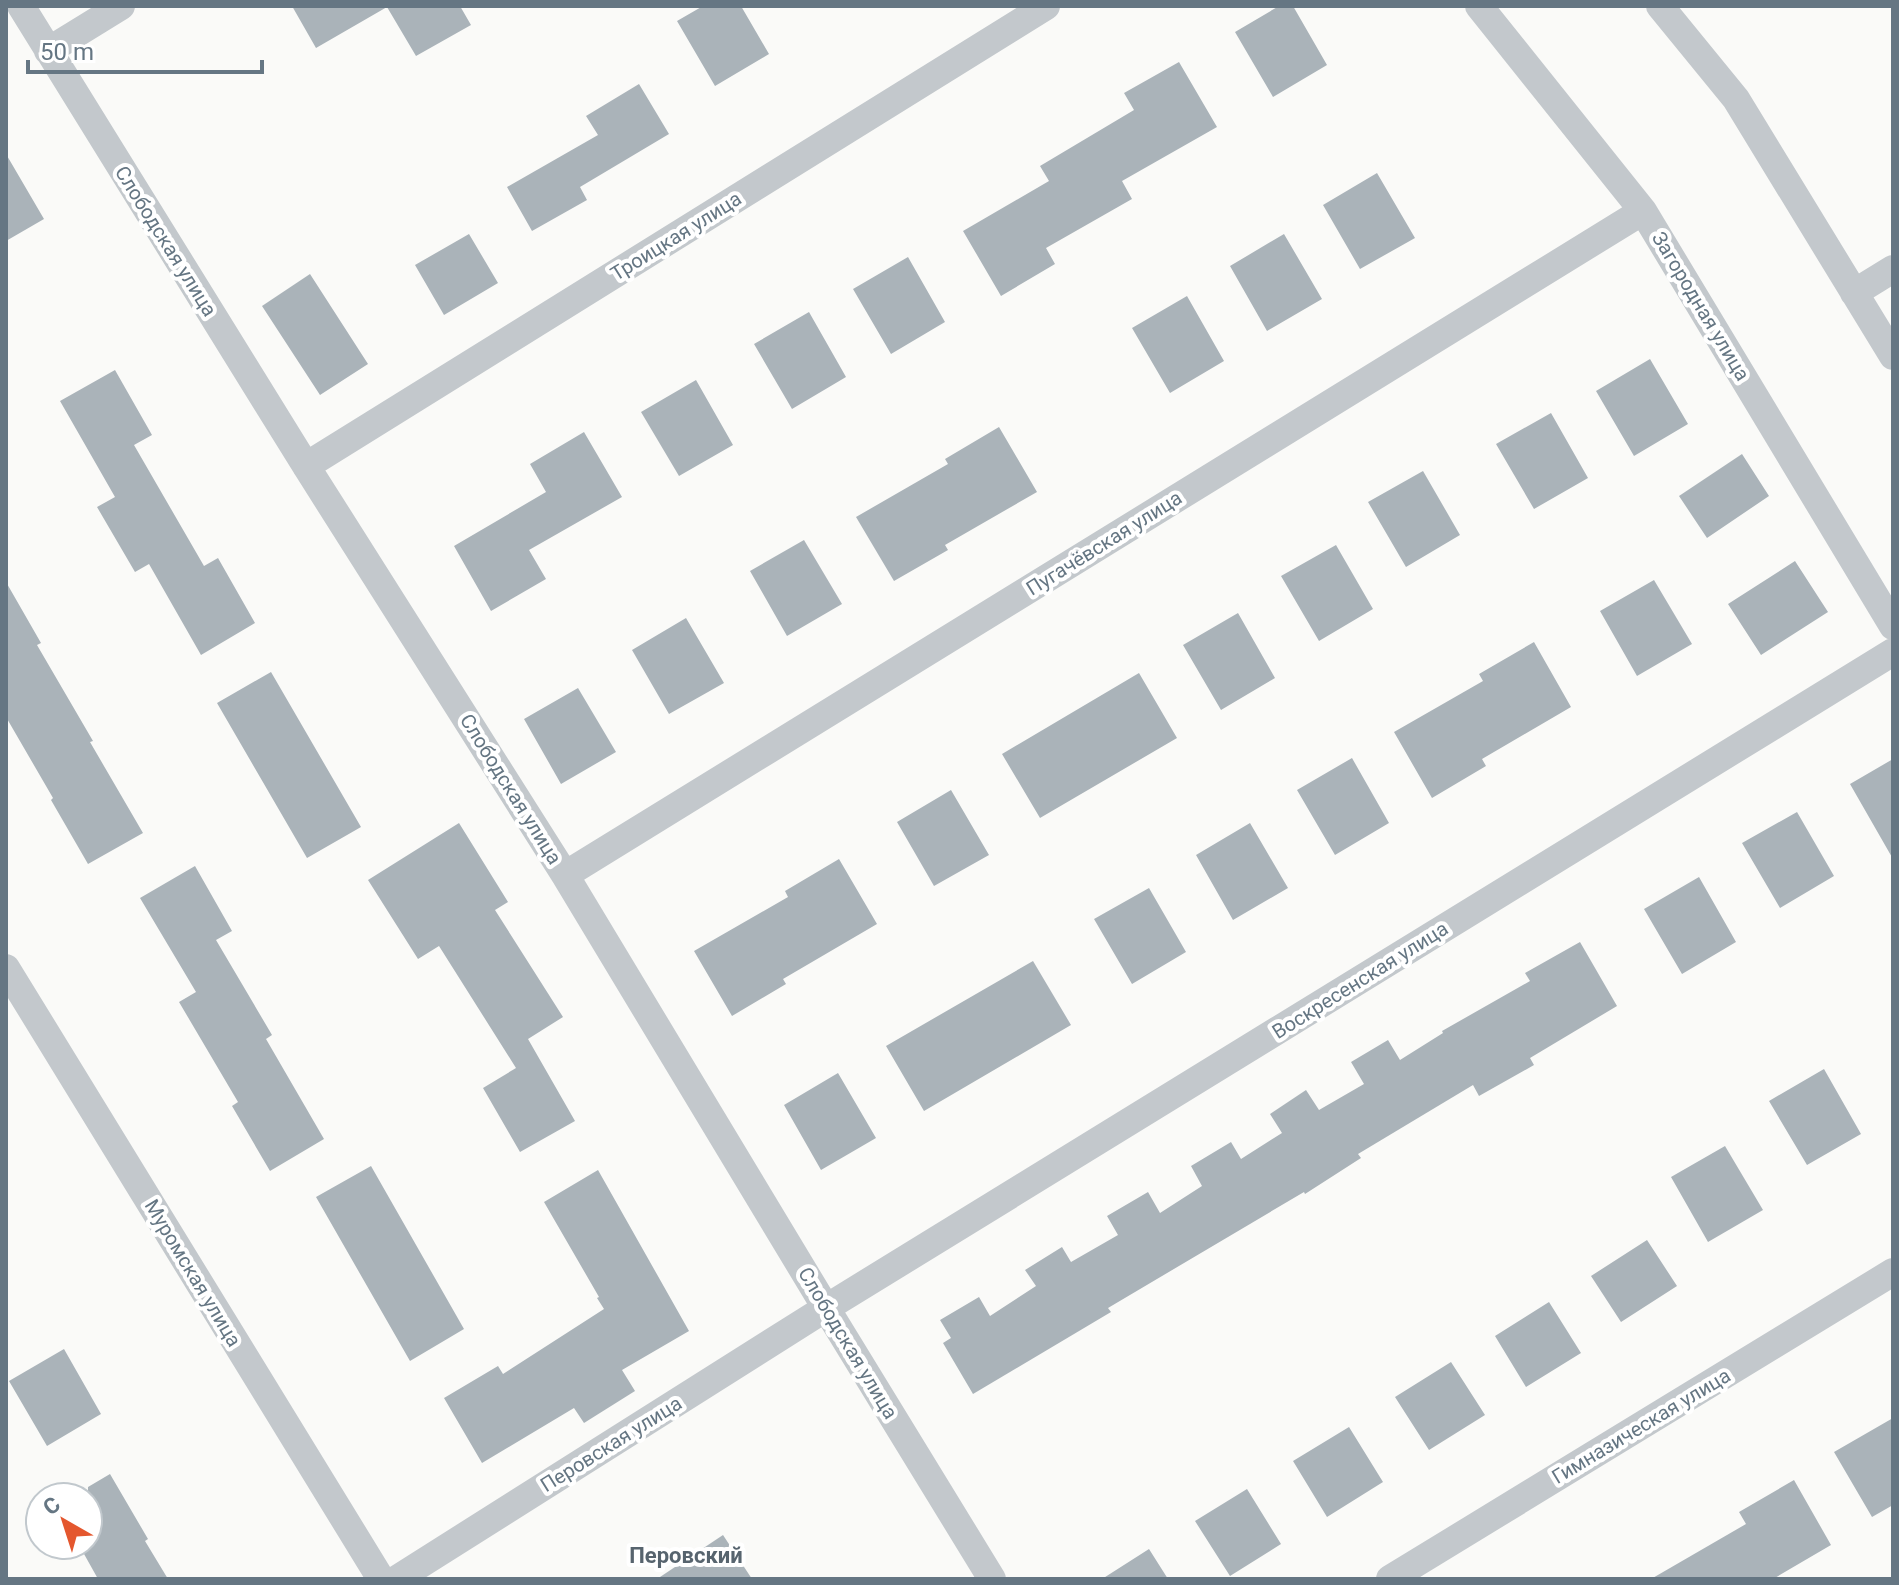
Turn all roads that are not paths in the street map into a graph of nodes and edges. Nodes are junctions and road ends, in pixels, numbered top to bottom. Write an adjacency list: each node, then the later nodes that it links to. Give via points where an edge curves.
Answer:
1 (21, 6): 6 (street, Слободская улица)
2 (121, 6): 6 (street)
3 (1046, 6): 11 (street, Троицкая улица)
4 (1479, 6): 7 (street, Загородная улица)
5 (1660, 6): 9 (street, via 1736,99)
6 (48, 51): 11 (street, Слободская улица)
7 (1643, 211): 12 (street, Загородная улица); 14 (street, Пугачёвская улица)
8 (1893, 269): 9 (street)
9 (1854, 293): 10 (street)
10 (1893, 356)
11 (306, 466): 14 (street, Слободская улица)
12 (1893, 626)
13 (1893, 652): 17 (street, Воскресенская улица)
14 (565, 875): 17 (street, Слободская улица)
15 (6, 968): 18 (street, Муромская улица)
16 (1893, 1272): 21 (street, Гимназическая улица)
17 (826, 1308): 19 (street, Перовская улица); 20 (street, Слободская улица)
18 (381, 1579)
19 (397, 1579)
20 (992, 1579)
21 (1390, 1579)

